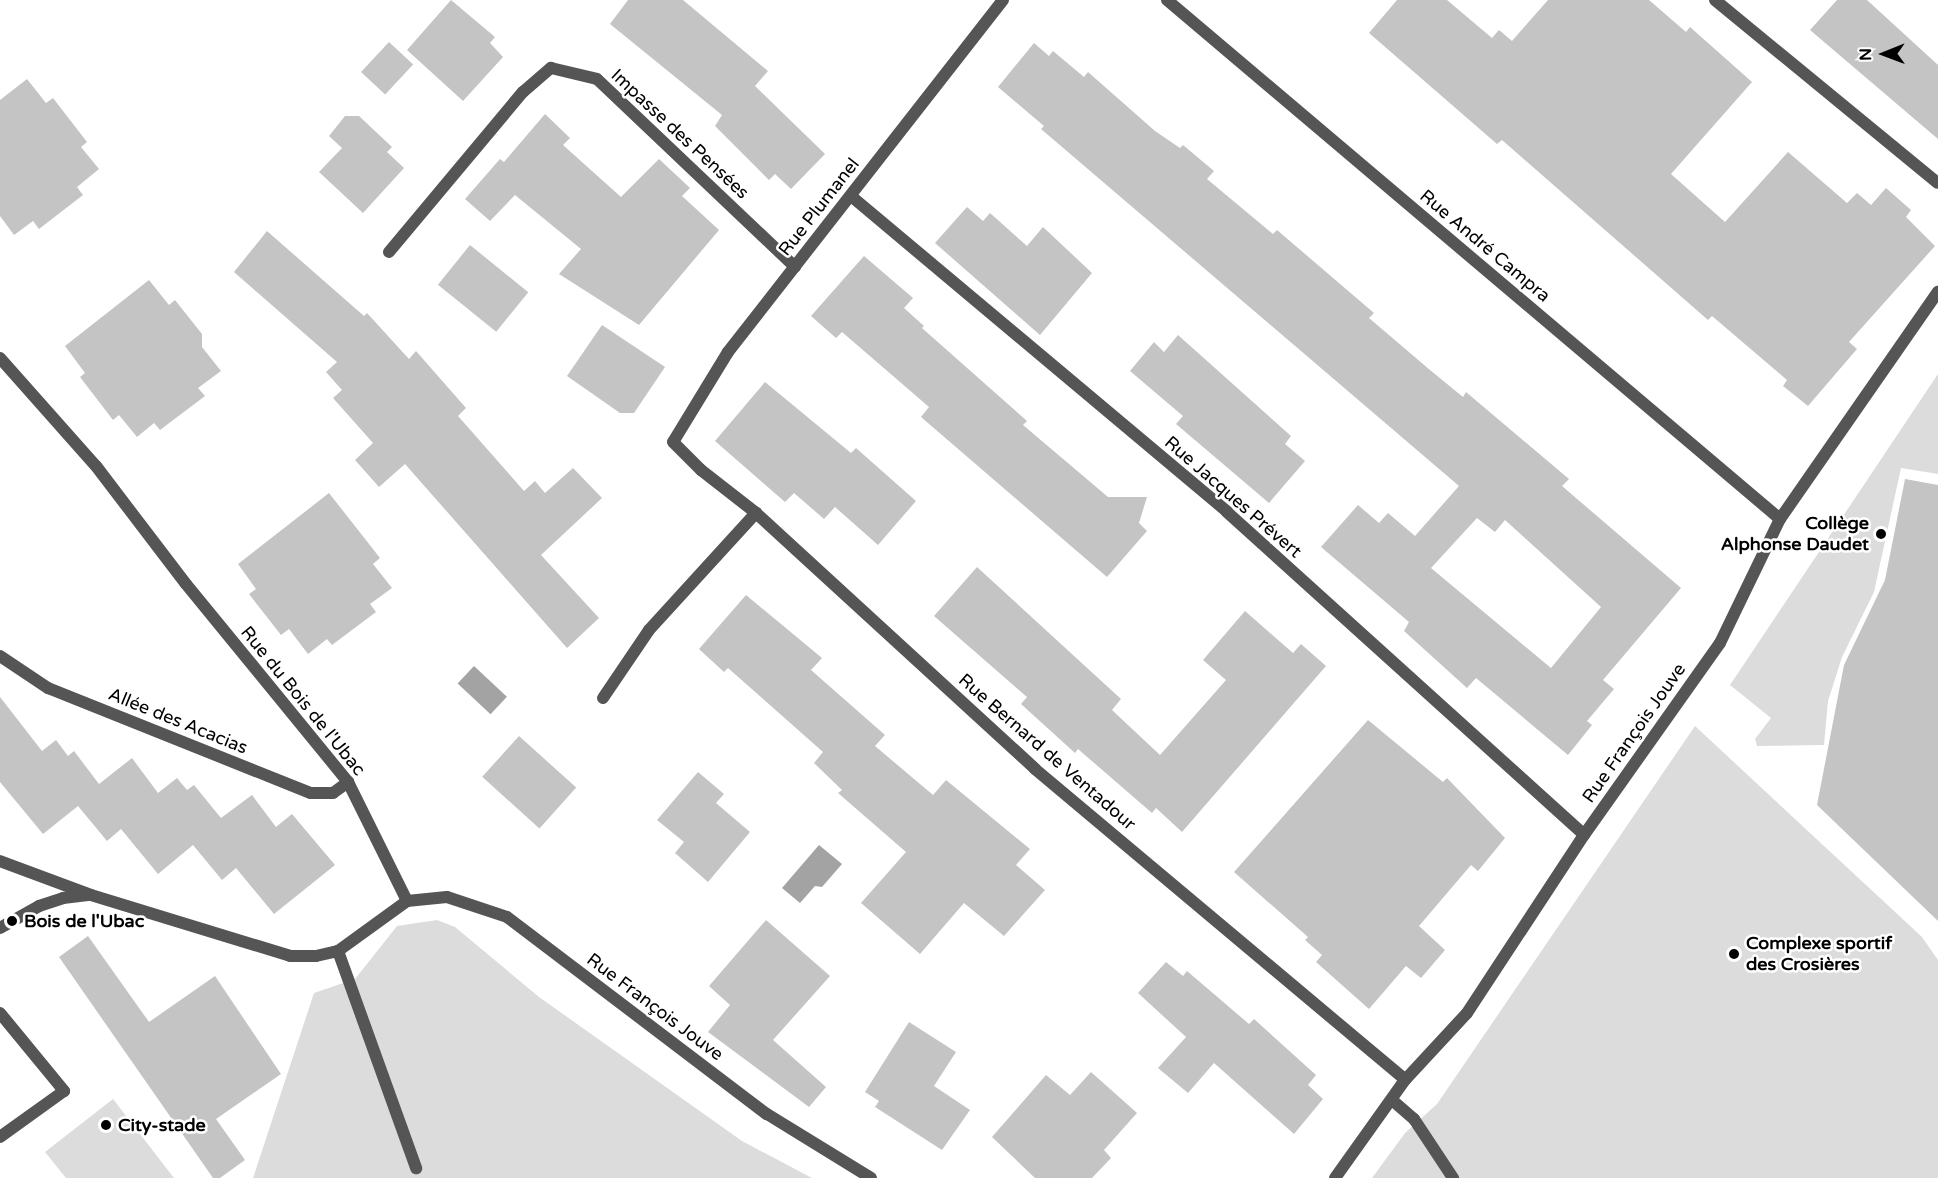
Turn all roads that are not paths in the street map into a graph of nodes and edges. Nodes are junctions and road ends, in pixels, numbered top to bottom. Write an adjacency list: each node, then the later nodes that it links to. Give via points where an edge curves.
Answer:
1 (1003, 0): 5 (street, Rue Plumanel)
2 (1167, 0): 12 (street, Rue André Campra)
3 (1715, 0): 4 (street)
4 (1938, 183)
5 (851, 196): 7 (street, Rue Plumanel); 16 (street, Rue Jacques Prévert, via 1227,512)
6 (389, 252): 7 (street, Impasse des Pensées, via 523,92 551,68 597,79)
7 (795, 267): 10 (street, Rue Plumanel, via 728,352)
8 (1938, 292): 12 (street, Rue François Jouve)
9 (0, 358): 15 (street, Rue du Bois de l'Ubac, via 96,466 186,584)
10 (673, 442): 11 (street, Rue Bernard de Ventadour, via 701,470)
11 (756, 513): 14 (street, via 649,630); 23 (street, Rue Bernard de Ventadour, via 1035,769)
12 (1780, 519): 16 (street, Rue François Jouve, via 1720,643)
13 (0, 656): 15 (street, Allée des Acacias, via 48,688 311,793 333,793)
14 (603, 698)
15 (348, 782): 19 (street, Rue du Bois de l'Ubac)
16 (1584, 835): 23 (street, Rue François Jouve, via 1467,1013)
17 (0, 861): 18 (street)
18 (91, 895): 20 (street, via 55,900); 21 (street, via 290,956)
19 (407, 901): 21 (street); 28 (street, Rue François Jouve, via 447,897 507,917 767,1114)
20 (0, 928)
21 (338, 951): 26 (street)
22 (0, 1013): 25 (street, via 64,1091)
23 (1405, 1080): 24 (street, Rue François Jouve)
24 (1392, 1100): 27 (street, via 1414,1119); 29 (street, Rue François Jouve)
25 (0, 1137)
26 (417, 1168)
27 (1452, 1176)
28 (871, 1178)
29 (1335, 1178)

